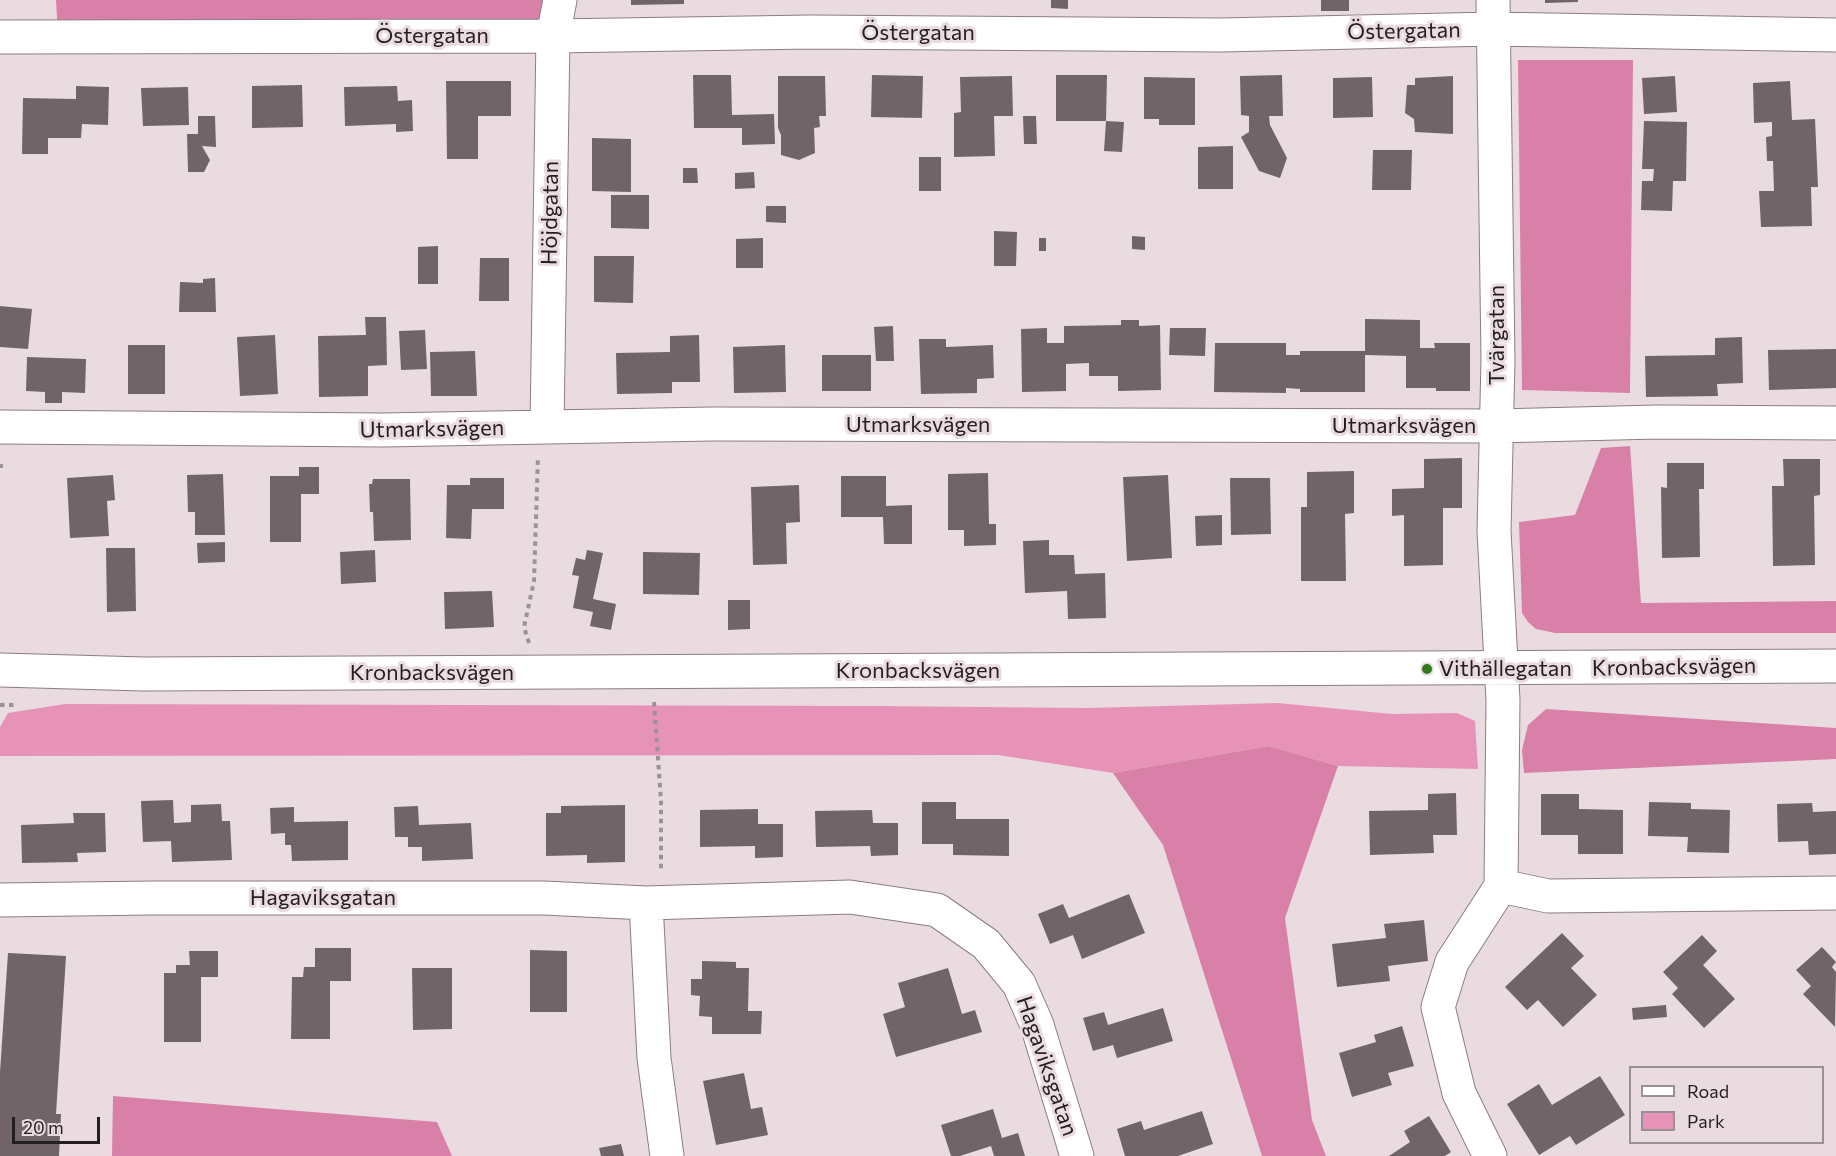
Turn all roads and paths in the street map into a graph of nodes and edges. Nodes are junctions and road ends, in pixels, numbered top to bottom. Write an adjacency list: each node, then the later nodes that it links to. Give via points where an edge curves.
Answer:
1 (560, 0): 4 (street, Höjdgatan)
2 (1493, 14): 3 (street, Östergatan); 4 (street, Östergatan, via 1221,35 811,32); 7 (street, Tvärgatan)
3 (1836, 35)
4 (553, 36): 5 (street, Östergatan); 9 (street, Höjdgatan)
5 (0, 37)
6 (1836, 423): 7 (street, Utmarksvägen)
7 (1496, 426): 9 (street, Utmarksvägen, via 712,424); 12 (street, Tvärgatan, via 1494,531)
8 (0, 427): 9 (street, Utmarksvägen, via 372,430)
9 (543, 441): 10 (path, via 534,581 524,627)
10 (531, 651)
11 (1836, 666): 12 (street, Kronbacksvägen)
12 (1501, 669): 13 (street, Kronbacksvägen, via 168,674); 15 (street)
13 (0, 670)
14 (654, 696): 18 (path, via 661,801 661,880)
15 (1501, 886): 16 (street, via 1548,896); 21 (street, via 1452,962 1438,1007 1459,1093)
16 (1836, 893)
17 (0, 900): 18 (street, Hagaviksgatan, via 532,898)
18 (646, 903): 19 (street, via 654,1058); 20 (street, Hagaviksgatan, via 850,897 937,910 986,944 1019,984 1037,1024)
19 (667, 1156)
20 (1077, 1156)
21 (1490, 1156)

